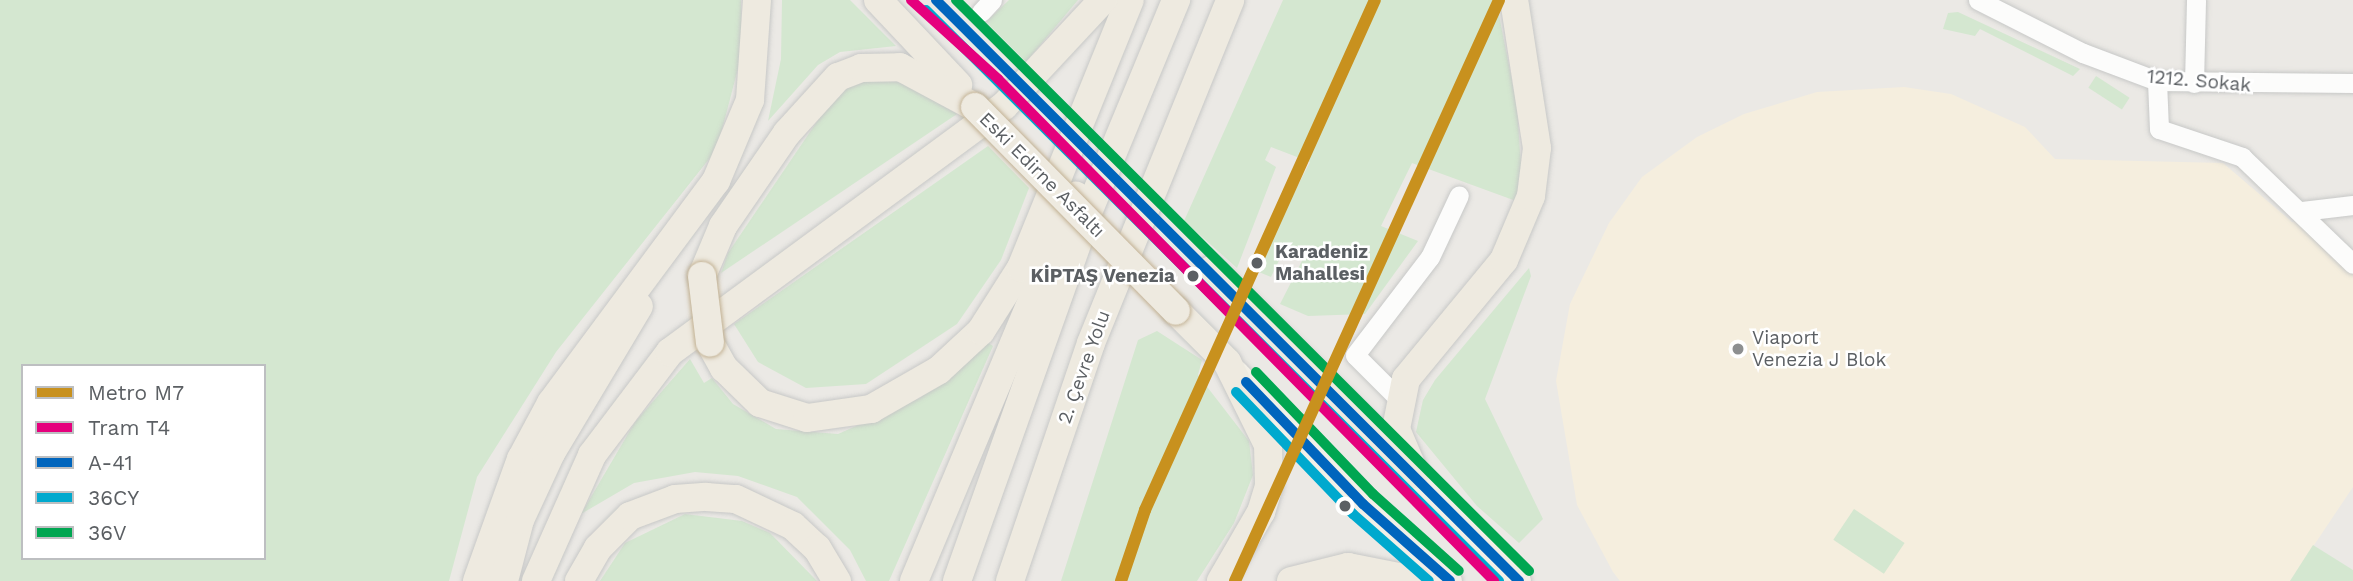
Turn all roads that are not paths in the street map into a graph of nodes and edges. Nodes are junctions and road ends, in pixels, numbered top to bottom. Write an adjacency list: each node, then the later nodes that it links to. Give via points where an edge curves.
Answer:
1 (757, 0): 18 (highway, via 750,100 716,181)
2 (878, 0): 14 (highway, Eski Edirne Asfaltı)
3 (1103, 0): 26 (highway, via 1004,106 670,352 592,455)
4 (1130, 0): 14 (highway, bridge, via 1021,268 982,331 939,370 871,409 807,418 760,403 724,368 710,343 702,276 723,226 787,133 838,77 861,68 900,67)
5 (1176, 0): 13 (highway)
6 (1230, 0): 31 (highway, 2. Çevre Yolu, via 1096,331)
7 (1514, 0): 22 (highway, via 1537,148 1531,196 1504,260 1418,359)
8 (1978, 0): 10 (street, 1212. Sokak, via 2083,53)
9 (2196, 0): 11 (street)
10 (2157, 81): 11 (street, 1212. Sokak); 17 (street, via 2159,130 2242,157)
11 (2194, 83): 12 (street, 1212. Sokak)
12 (2353, 83)
13 (1135, 94): 29 (highway, via 1069,209); 30 (highway)
14 (975, 107): 21 (highway, Eski Edirne Asfaltı, bridge)
15 (1459, 195): 22 (street, via 1430,257 1355,355)
16 (2353, 205): 17 (street)
17 (2302, 211): 19 (street)
18 (688, 222): 24 (highway, via 551,403 515,472); 25 (highway, via 551,453 520,520)
19 (2353, 264)
20 (1211, 270): 23 (highway)
21 (1227, 362): 32 (highway, via 1255,408 1270,464 1261,512); 35 (main road, Eski Edirne Asfaltı, via 1363,504)
22 (1399, 399): 23 (highway, via 1396,429)
23 (1415, 474): 36 (main road)
24 (477, 581)
25 (504, 581)
26 (536, 581)
27 (579, 581): 28 (highway, via 598,548 630,516 676,499 706,497 736,499 793,526 817,548)
28 (838, 581)
29 (914, 581)
30 (957, 581)
31 (1010, 581)
32 (1222, 581)
33 (1291, 581): 34 (highway, via 1348,567)
34 (1419, 581)
35 (1450, 581)
36 (1519, 581)

